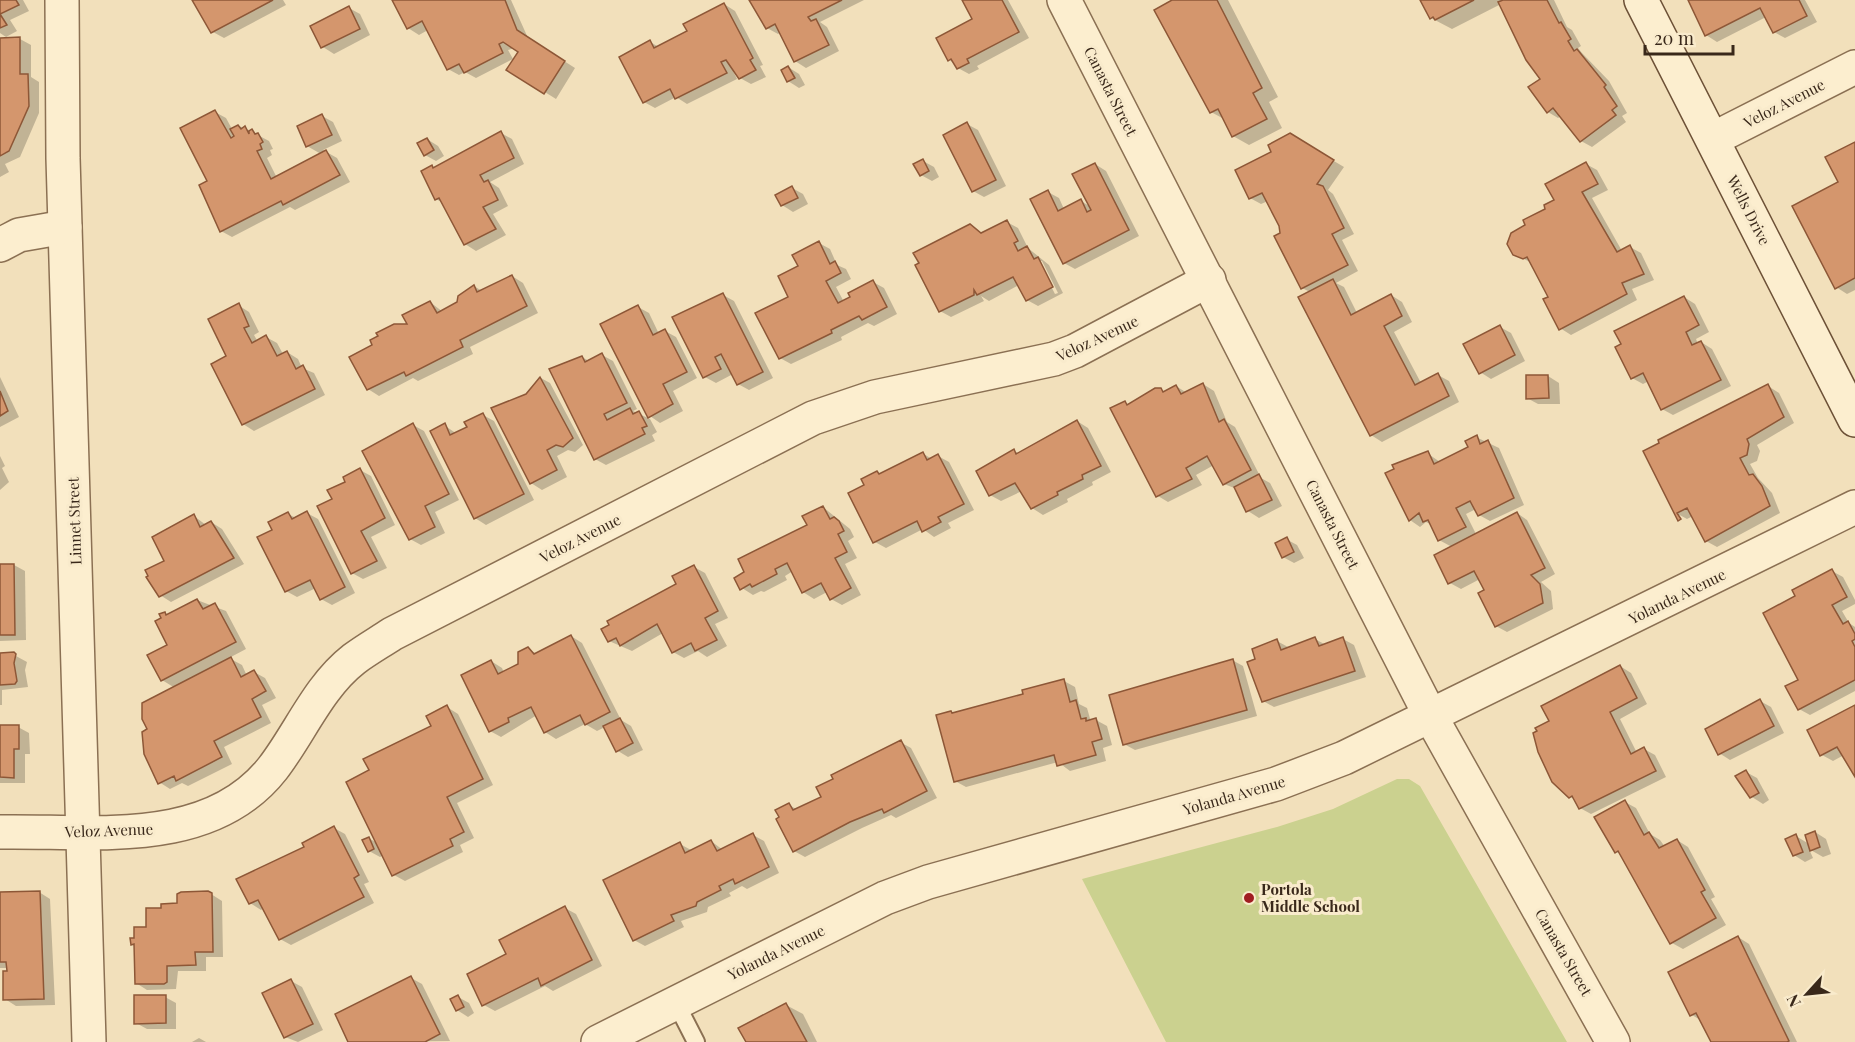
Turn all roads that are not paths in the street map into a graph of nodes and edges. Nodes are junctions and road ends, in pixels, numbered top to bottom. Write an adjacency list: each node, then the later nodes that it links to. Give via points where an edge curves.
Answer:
1 (62, 0): 6 (street, Linnet Street)
2 (1064, 0): 8 (street, Canasta Street)
3 (1641, 0): 5 (street, Wells Drive)
4 (1855, 67): 5 (street, Veloz Avenue)
5 (1713, 139): 9 (street, Wells Drive)
6 (65, 228): 7 (street, via 19,235); 13 (street, Linnet Street)
7 (0, 245)
8 (1209, 280): 11 (street, Canasta Street); 13 (street, Veloz Avenue, via 1054,359 875,397 813,418 392,634 353,660 328,686 272,770 244,796 206,817 176,827 125,833)
9 (1855, 420)
10 (1855, 507): 11 (street, Yolanda Avenue)
11 (1431, 717): 14 (street, Yolanda Avenue, via 1352,755 1276,784 928,882 885,898); 18 (street, Canasta Street)
12 (0, 832): 13 (street, Veloz Avenue)
13 (84, 832): 15 (street, Linnet Street)
14 (675, 1001): 16 (street, Yolanda Avenue); 17 (lane)
15 (89, 1042)
16 (598, 1042)
17 (696, 1042)
18 (1613, 1042)

